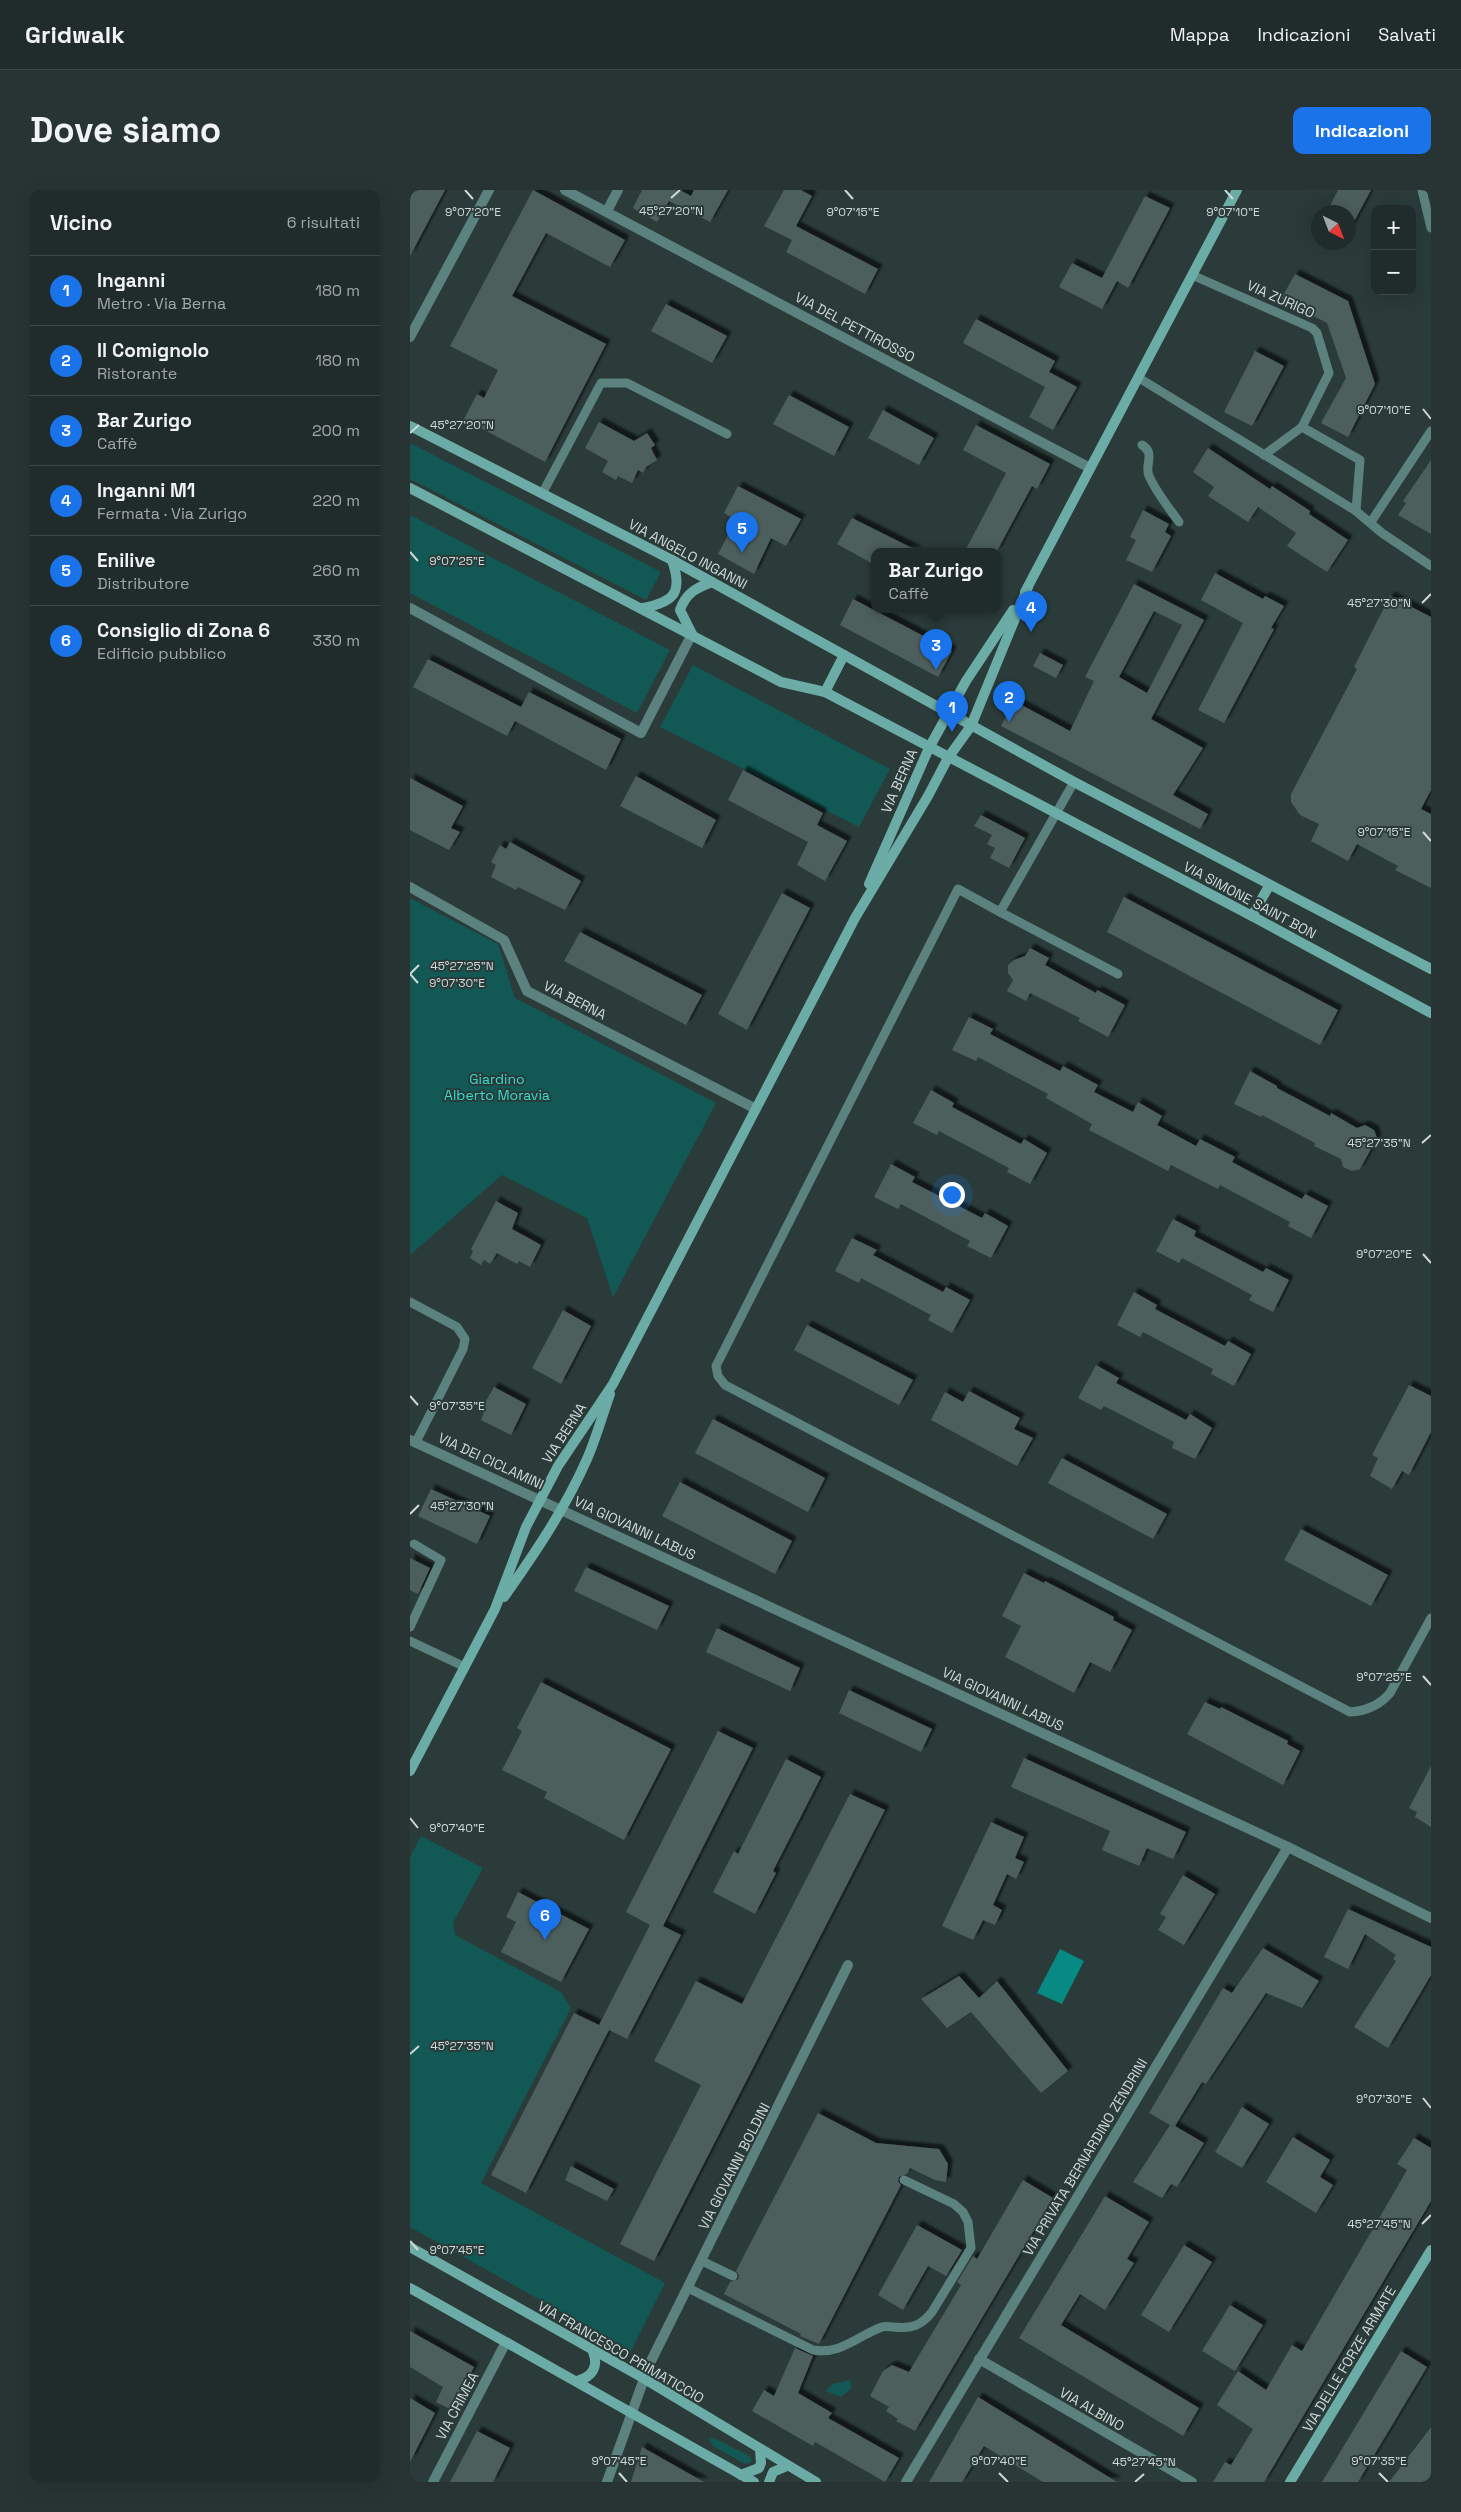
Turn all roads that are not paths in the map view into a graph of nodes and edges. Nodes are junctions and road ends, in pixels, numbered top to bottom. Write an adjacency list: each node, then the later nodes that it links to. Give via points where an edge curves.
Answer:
1 (489, 190): 9 (street)
2 (565, 190): 6 (street, VIA DEL PETTIROSSO)
3 (618, 190): 6 (street)
4 (1422, 190): 7 (lane)
5 (1236, 191): 8 (street)
6 (606, 211): 17 (street, VIA DEL PETTIROSSO)
7 (1431, 228)
8 (1192, 275): 10 (street); 12 (lane, VIA ZURIGO, via 1317,333 1330,372)
9 (410, 338)
10 (1139, 378): 16 (lane); 17 (street)
11 (410, 426): 19 (street, VIA ANGELO INGANNI)
12 (1302, 427): 16 (lane, VIA ZURIGO); 20 (lane, via 1360,460)
13 (1431, 431): 22 (lane)
14 (727, 434): 19 (lane, via 627,383 601,383)
15 (1142, 445): 21 (lane, via 1150,456 1148,475)
16 (1264, 455): 20 (lane)
17 (1090, 468): 26 (street)
18 (410, 488): 28 (street)
19 (542, 494): 23 (street, VIA ANGELO INGANNI)
20 (1356, 511): 22 (lane)
21 (1178, 522)
22 (1370, 522): 24 (lane)
23 (672, 560): 25 (street, VIA ANGELO INGANNI); 28 (street, via 678,577 675,594 664,604)
24 (1431, 566)
25 (712, 582): 29 (street, via 694,589 684,599 680,610); 30 (street, VIA ANGELO INGANNI)
26 (1028, 587): 32 (street, via 966,681); 33 (street)
27 (410, 608): 29 (street, via 642,733)
28 (643, 608): 29 (street)
29 (692, 634): 31 (street, via 781,682)
30 (844, 655): 31 (street); 32 (street, VIA ANGELO INGANNI)
31 (825, 692): 34 (street)
32 (949, 714): 33 (street, VIA SIMONE SAINT BON); 34 (street, VIA BERNA)
33 (971, 726): 35 (street, VIA BERNA); 36 (street, VIA SIMONE SAINT BON)
34 (929, 748): 35 (street, VIA SIMONE SAINT BON); 42 (street, VIA BERNA)
35 (948, 758): 37 (street, VIA SIMONE SAINT BON); 42 (street, VIA BERNA)
36 (1074, 782): 37 (lane); 38 (street, VIA SIMONE SAINT BON)
37 (1056, 814): 40 (lane); 41 (street, VIA SIMONE SAINT BON)
38 (1269, 886): 41 (street); 43 (street, VIA SIMONE SAINT BON)
39 (410, 887): 46 (street, VIA BERNA, via 504,940 527,991)
40 (1000, 912): 44 (lane); 54 (lane, via 958,889 716,1366 718,1376 725,1385 1350,1712 1381,1703 1390,1693)
41 (1252, 916): 45 (street, VIA SIMONE SAINT BON)
42 (855, 918): 46 (street, VIA BERNA)
43 (1431, 969)
44 (1118, 974)
45 (1431, 1013)
46 (756, 1109): 48 (street, VIA BERNA)
47 (410, 1302): 49 (lane, via 457,1327 465,1338 463,1349)
48 (613, 1384): 50 (street, VIA BERNA, via 566,1451); 51 (street, VIA BERNA, via 588,1458)
49 (413, 1441): 50 (street, VIA DEI CICLAMINI)
50 (540, 1499): 51 (street, VIA DEI CICLAMINI); 53 (street, VIA BERNA)
51 (561, 1508): 53 (street, VIA BERNA, via 540,1546); 59 (street, VIA GIOVANNI LABUS)
52 (414, 1544): 55 (lane, via 442,1560)
53 (495, 1609): 57 (street)
54 (1431, 1618)
55 (410, 1627)
56 (410, 1641): 57 (lane)
57 (465, 1667): 58 (street)
58 (410, 1771)
59 (1288, 1847): 60 (street, VIA GIOVANNI LABUS); 75 (street, VIA PRIVATA BERNARDINO ZENDRINI)
60 (1431, 1918)
61 (848, 1964): 65 (street, VIA GIOVANNI BOLDINI)
62 (904, 2180): 72 (lane, via 954,2204 968,2222 971,2248 924,2322 913,2328 884,2326 840,2348 824,2352 813,2350 790,2333)
63 (410, 2247): 74 (street, VIA FRANCESCO PRIMATICCIO)
64 (1431, 2250): 89 (street, VIA DELLE FORZE ARMATE)
65 (702, 2261): 66 (lane); 68 (street, VIA GIOVANNI BOLDINI)
66 (733, 2276)
67 (410, 2288): 73 (street)
68 (688, 2288): 70 (lane); 76 (street, VIA GIOVANNI BOLDINI)
69 (746, 2305): 70 (lane)
70 (741, 2314): 72 (lane)
71 (768, 2316): 72 (lane)
72 (763, 2326)
73 (506, 2342): 77 (street); 82 (street, VIA CRIMEA)
74 (593, 2352): 76 (street, VIA FRANCESCO PRIMATICCIO); 77 (street, via 596,2365 586,2378)
75 (979, 2359): 87 (street, VIA PRIVATA BERNARDINO ZENDRINI); 88 (street, VIA ALBINO)
76 (643, 2378): 78 (street, VIA GIOVANNI BOLDINI); 79 (street, VIA FRANCESCO PRIMATICCIO)
77 (577, 2381): 78 (street)
78 (631, 2412): 81 (street); 83 (street, VIA GIOVANNI BOLDINI)
79 (760, 2450): 80 (street, VIA FRANCESCO PRIMATICCIO); 81 (street, via 759,2468)
80 (787, 2466): 85 (street, via 773,2472); 86 (street, VIA FRANCESCO PRIMATICCIO)
81 (741, 2475): 84 (street)
82 (433, 2482)
83 (607, 2482)
84 (754, 2482)
85 (769, 2482)
86 (816, 2482)
87 (906, 2482)
88 (1192, 2482)
89 (1290, 2482)

